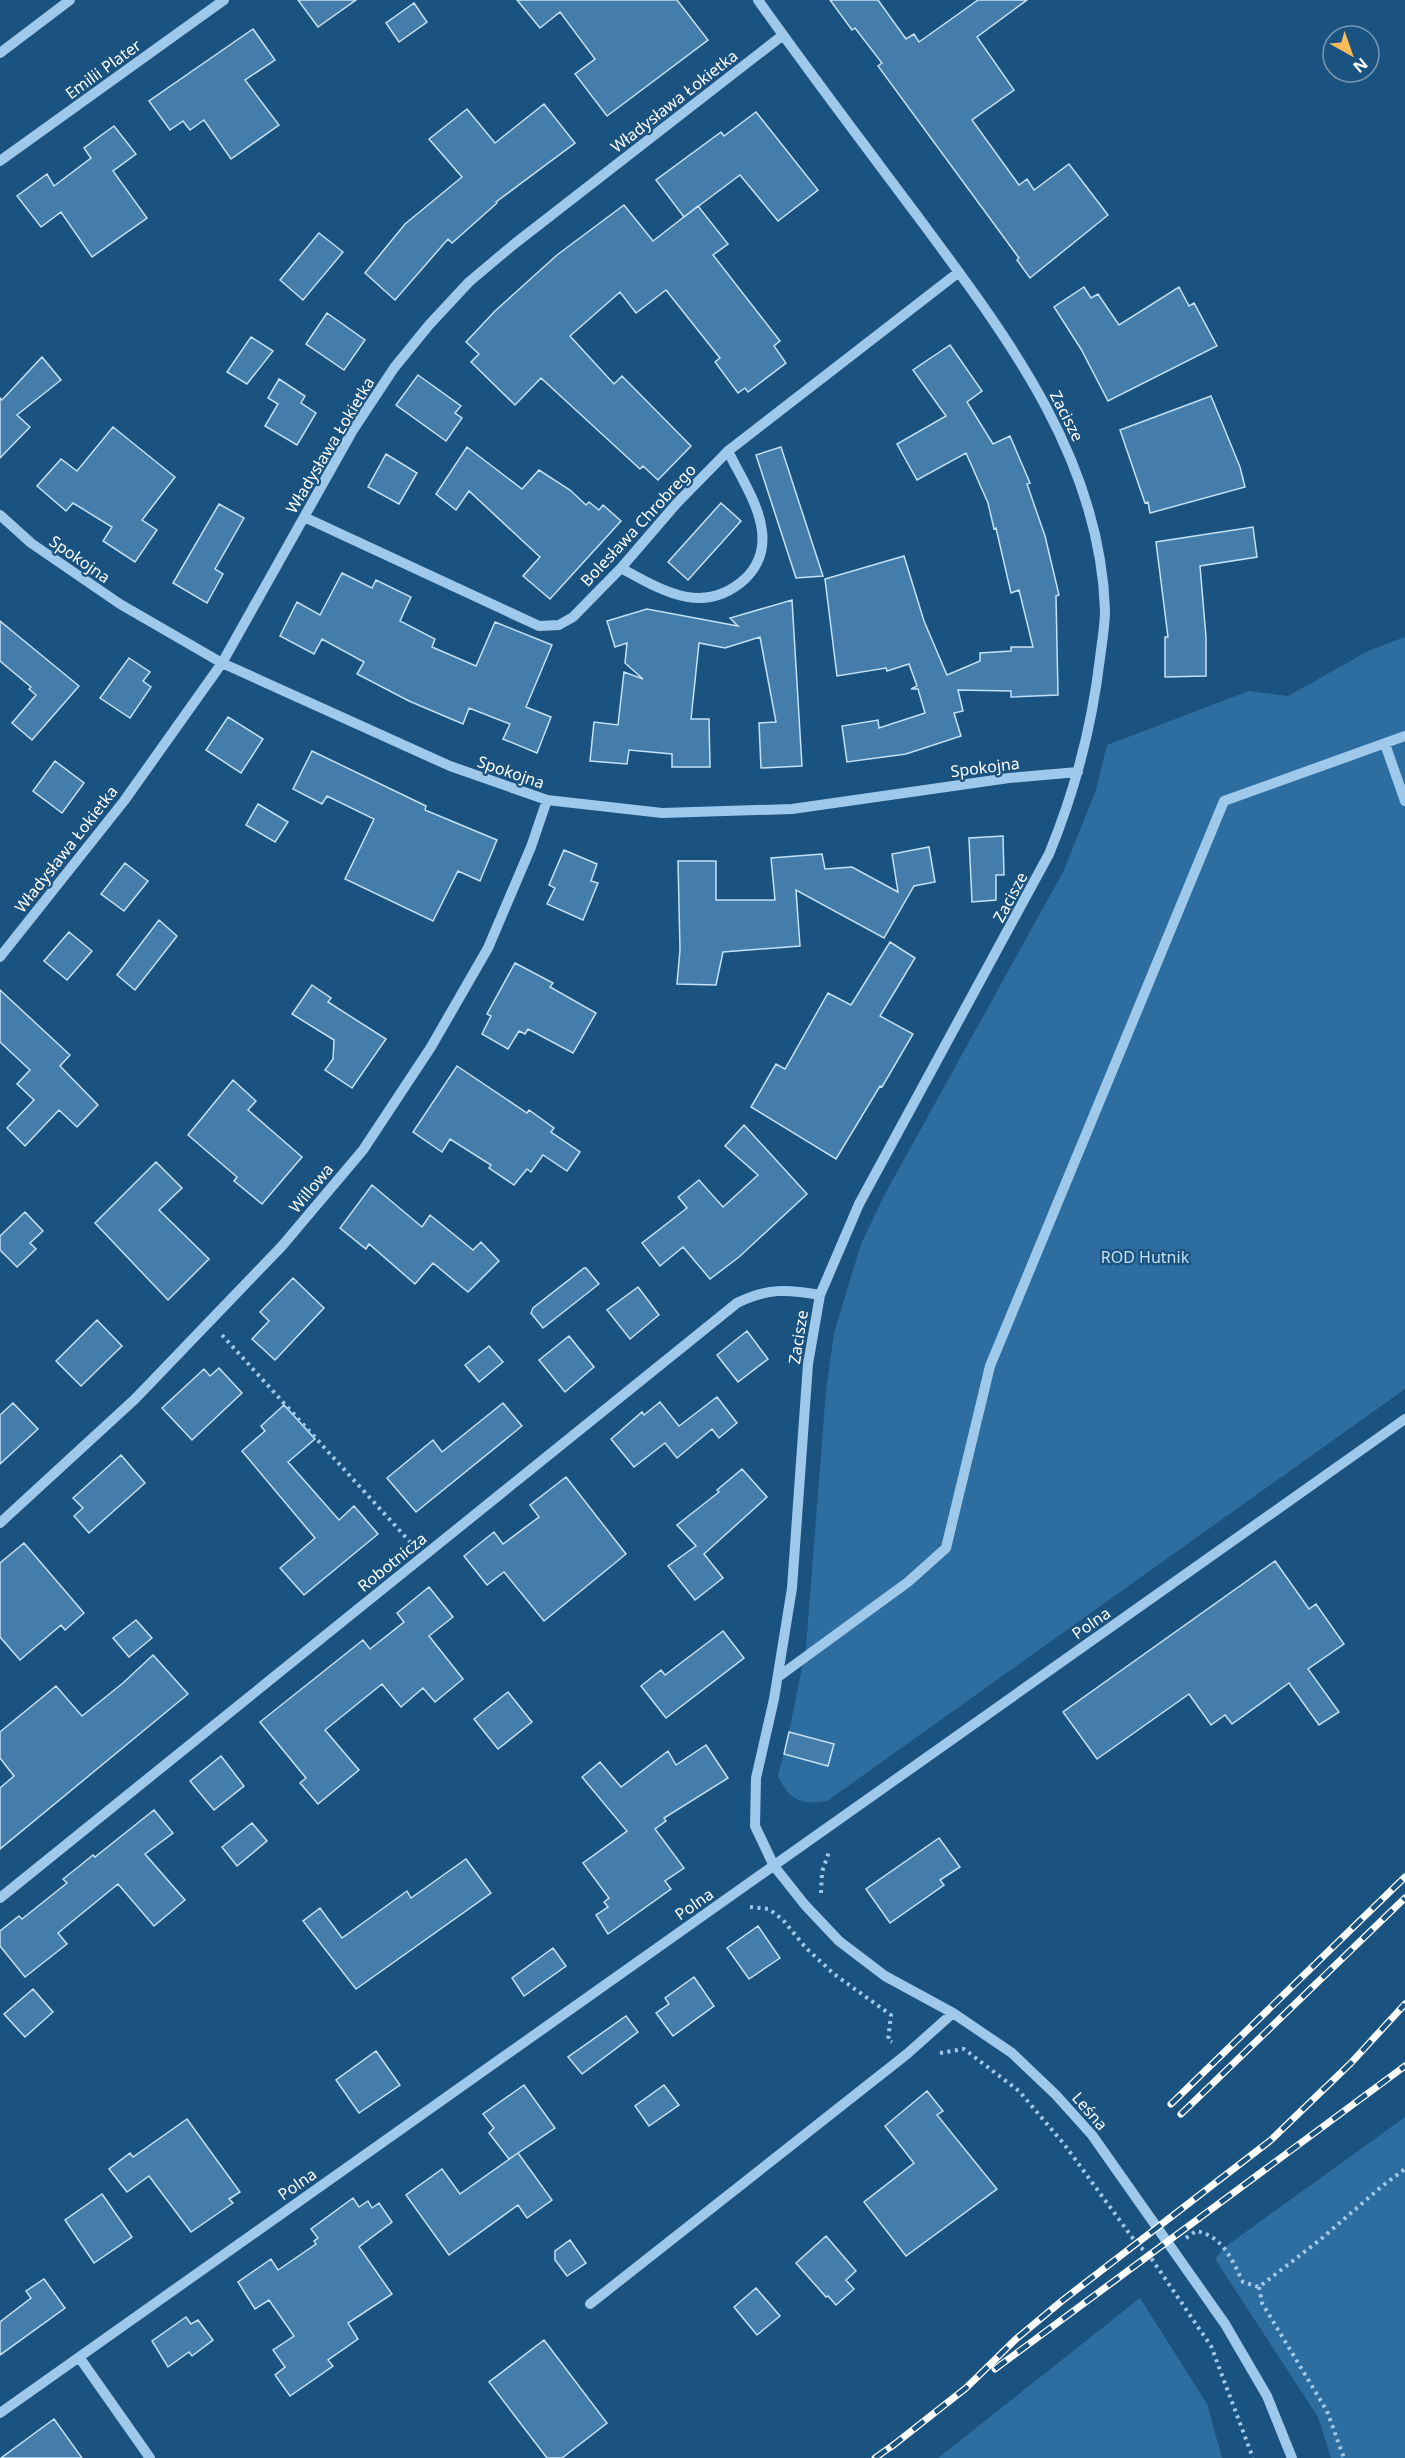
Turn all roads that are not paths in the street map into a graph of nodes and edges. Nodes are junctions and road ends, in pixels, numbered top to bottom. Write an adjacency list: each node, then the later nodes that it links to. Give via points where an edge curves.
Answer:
1 (70, 0): 5 (street)
2 (224, 0): 6 (street, Emilii Plater)
3 (758, 0): 4 (street, Zacisze)
4 (783, 35): 7 (street, Zacisze); 10 (street, Władysława Łokietka, via 469,282 394,368 353,430)
5 (0, 53)
6 (0, 161)
7 (959, 272): 8 (street, Bolesława Chrobrego); 15 (street, Zacisze, via 1004,335 1049,410 1077,471 1097,539 1105,611 1095,705)
8 (728, 451): 11 (street, Bolesława Chrobrego); 11 (street, via 762,530 761,554 750,574 734,589 702,600 667,593)
9 (0, 515): 12 (street, Spokojna, via 31,543 120,604)
10 (304, 517): 11 (street, Bolesława Chrobrego, via 539,626 559,626 573,617); 12 (street, Władysława Łokietka)
11 (621, 568)
12 (222, 663): 16 (street, Spokojna, via 450,766); 18 (street, Władysława Łokietka, via 124,801)
13 (1405, 736): 14 (street)
14 (1385, 744): 17 (street); 22 (street, via 1224,801 990,1366 946,1548 908,1582)
15 (1078, 772): 16 (street, Spokojna, via 792,809 662,813); 19 (street, Zacisze, via 1049,854 859,1204)
16 (547, 800): 21 (street, Willowa, via 488,948 431,1047 363,1150 282,1246 135,1399)
17 (1405, 801)
18 (0, 957)
19 (820, 1295): 22 (street, Zacisze, via 808,1364 792,1588); 24 (street, Robotnicza, via 772,1290 737,1303)
20 (1405, 1419): 23 (street, Polna)
21 (0, 1523)
22 (778, 1677): 23 (street, Zacisze, via 756,1778 755,1826)
23 (774, 1866): 25 (street, Leśna, via 839,1941 885,1976); 27 (street, Polna)
24 (0, 1899)
25 (952, 2013): 26 (street, via 907,2054); 30 (street, Leśna, via 1012,2053 1092,2135 1225,2324 1267,2396)
26 (590, 2304)
27 (79, 2357): 28 (street, Polna); 29 (street)
28 (0, 2413)
29 (150, 2458)
30 (1292, 2458)

